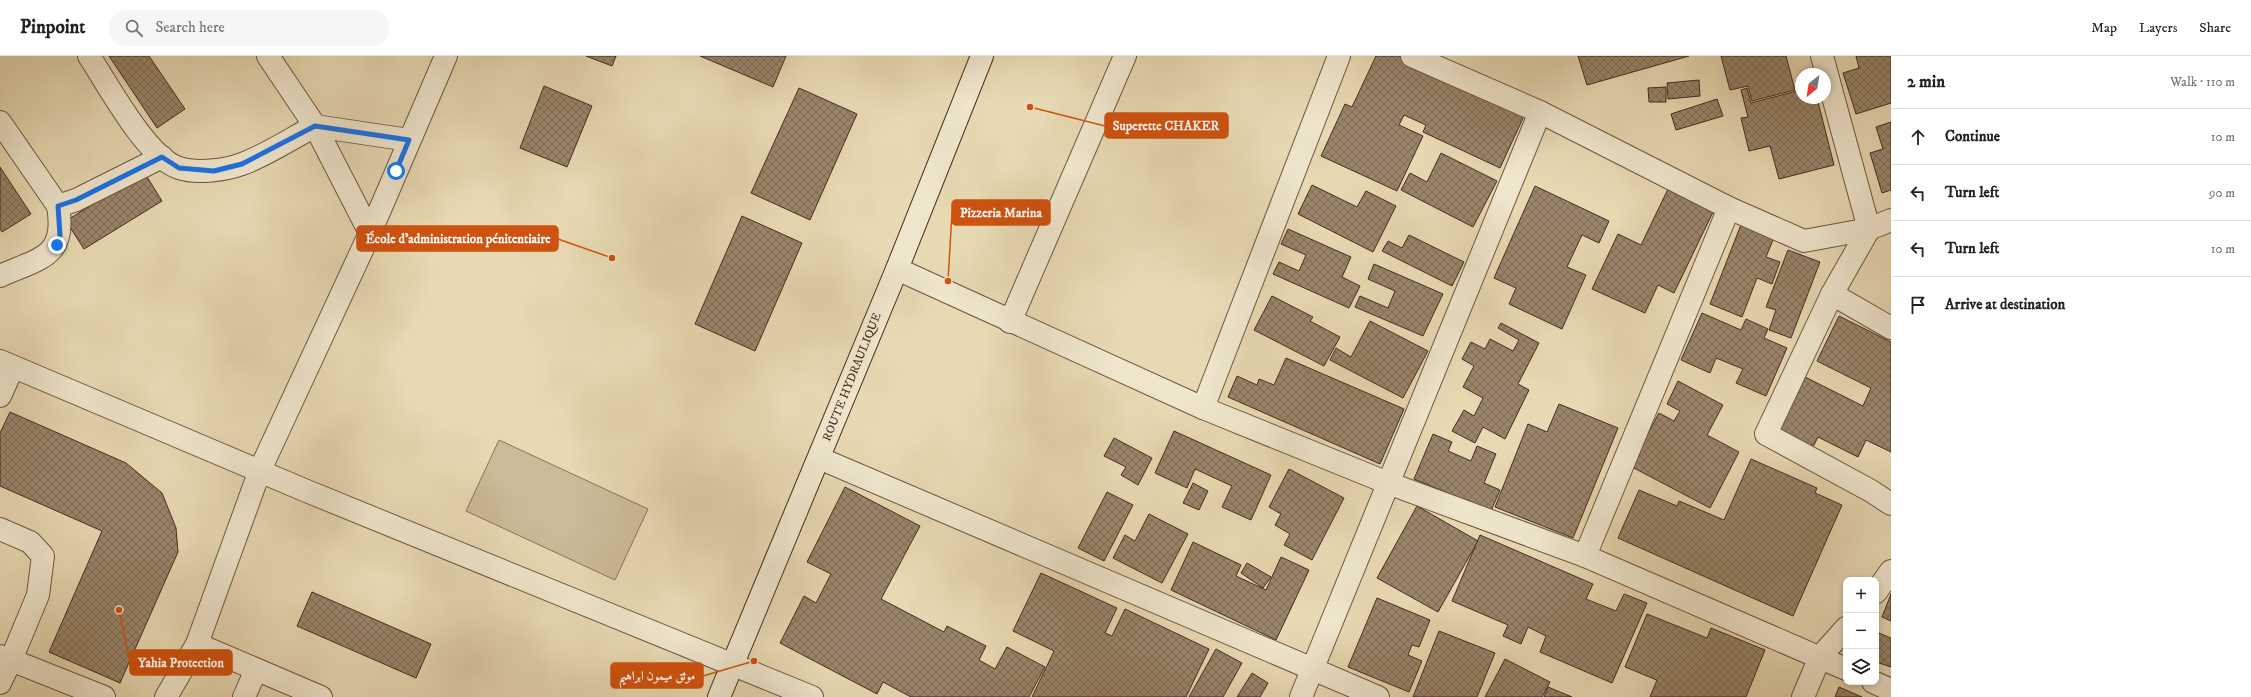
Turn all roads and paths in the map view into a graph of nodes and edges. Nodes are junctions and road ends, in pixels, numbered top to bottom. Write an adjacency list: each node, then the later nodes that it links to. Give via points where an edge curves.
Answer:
1 (89, 56): 13 (street, via 141,135)
2 (268, 56): 11 (street)
3 (446, 56): 12 (street)
4 (982, 56): 19 (street, ROUTE HYDRAULIQUE)
5 (1125, 56): 22 (street)
6 (1339, 56): 26 (street)
7 (1822, 56): 17 (street)
8 (1416, 57): 9 (street)
9 (1540, 112): 15 (street); 29 (street)
10 (0, 122): 14 (street)
11 (315, 126): 12 (street); 13 (street, via 242,164 214,171 179,168); 18 (street)
12 (409, 140): 18 (street)
13 (162, 157): 14 (street, via 76,200)
14 (58, 206): 20 (street, via 60,235 57,245 46,255)
15 (1729, 208): 17 (street, via 1804,242); 32 (street)
16 (1891, 220): 17 (street)
17 (1869, 229): 21 (street)
18 (370, 233): 28 (street)
19 (897, 269): 22 (street); 27 (street, ROUTE HYDRAULIQUE)
20 (0, 276)
21 (1832, 294): 23 (street); 30 (street, via 1766,434)
22 (1010, 322): 26 (street)
23 (1891, 328)
24 (6, 364): 25 (street); 28 (street)
25 (0, 396)
26 (1203, 408): 29 (street)
27 (819, 458): 37 (street, ROUTE HYDRAULIQUE); 40 (street)
28 (260, 470): 34 (street); 37 (street)
29 (1388, 483): 32 (street); 40 (street)
30 (1891, 504)
31 (0, 529): 36 (street, via 30,542 43,556 38,595)
32 (1585, 556): 35 (street)
33 (1843, 631): 35 (street)
34 (197, 644): 39 (street); 45 (street)
35 (1820, 657): 38 (street); 52 (street)
36 (6, 658): 41 (street); 44 (street)
37 (734, 664): 48 (street, ROUTE HYDRAULIQUE); 49 (street)
38 (1843, 668)
39 (256, 670): 46 (street); 47 (street)
40 (1312, 670): 50 (street); 51 (street)
41 (0, 683)
42 (1879, 685): 43 (street)
43 (1891, 690)
44 (104, 697)
45 (166, 697)
46 (244, 697)
47 (321, 697)
48 (719, 697)
49 (812, 697)
50 (1301, 697)
51 (1378, 697)
52 (1803, 697)

